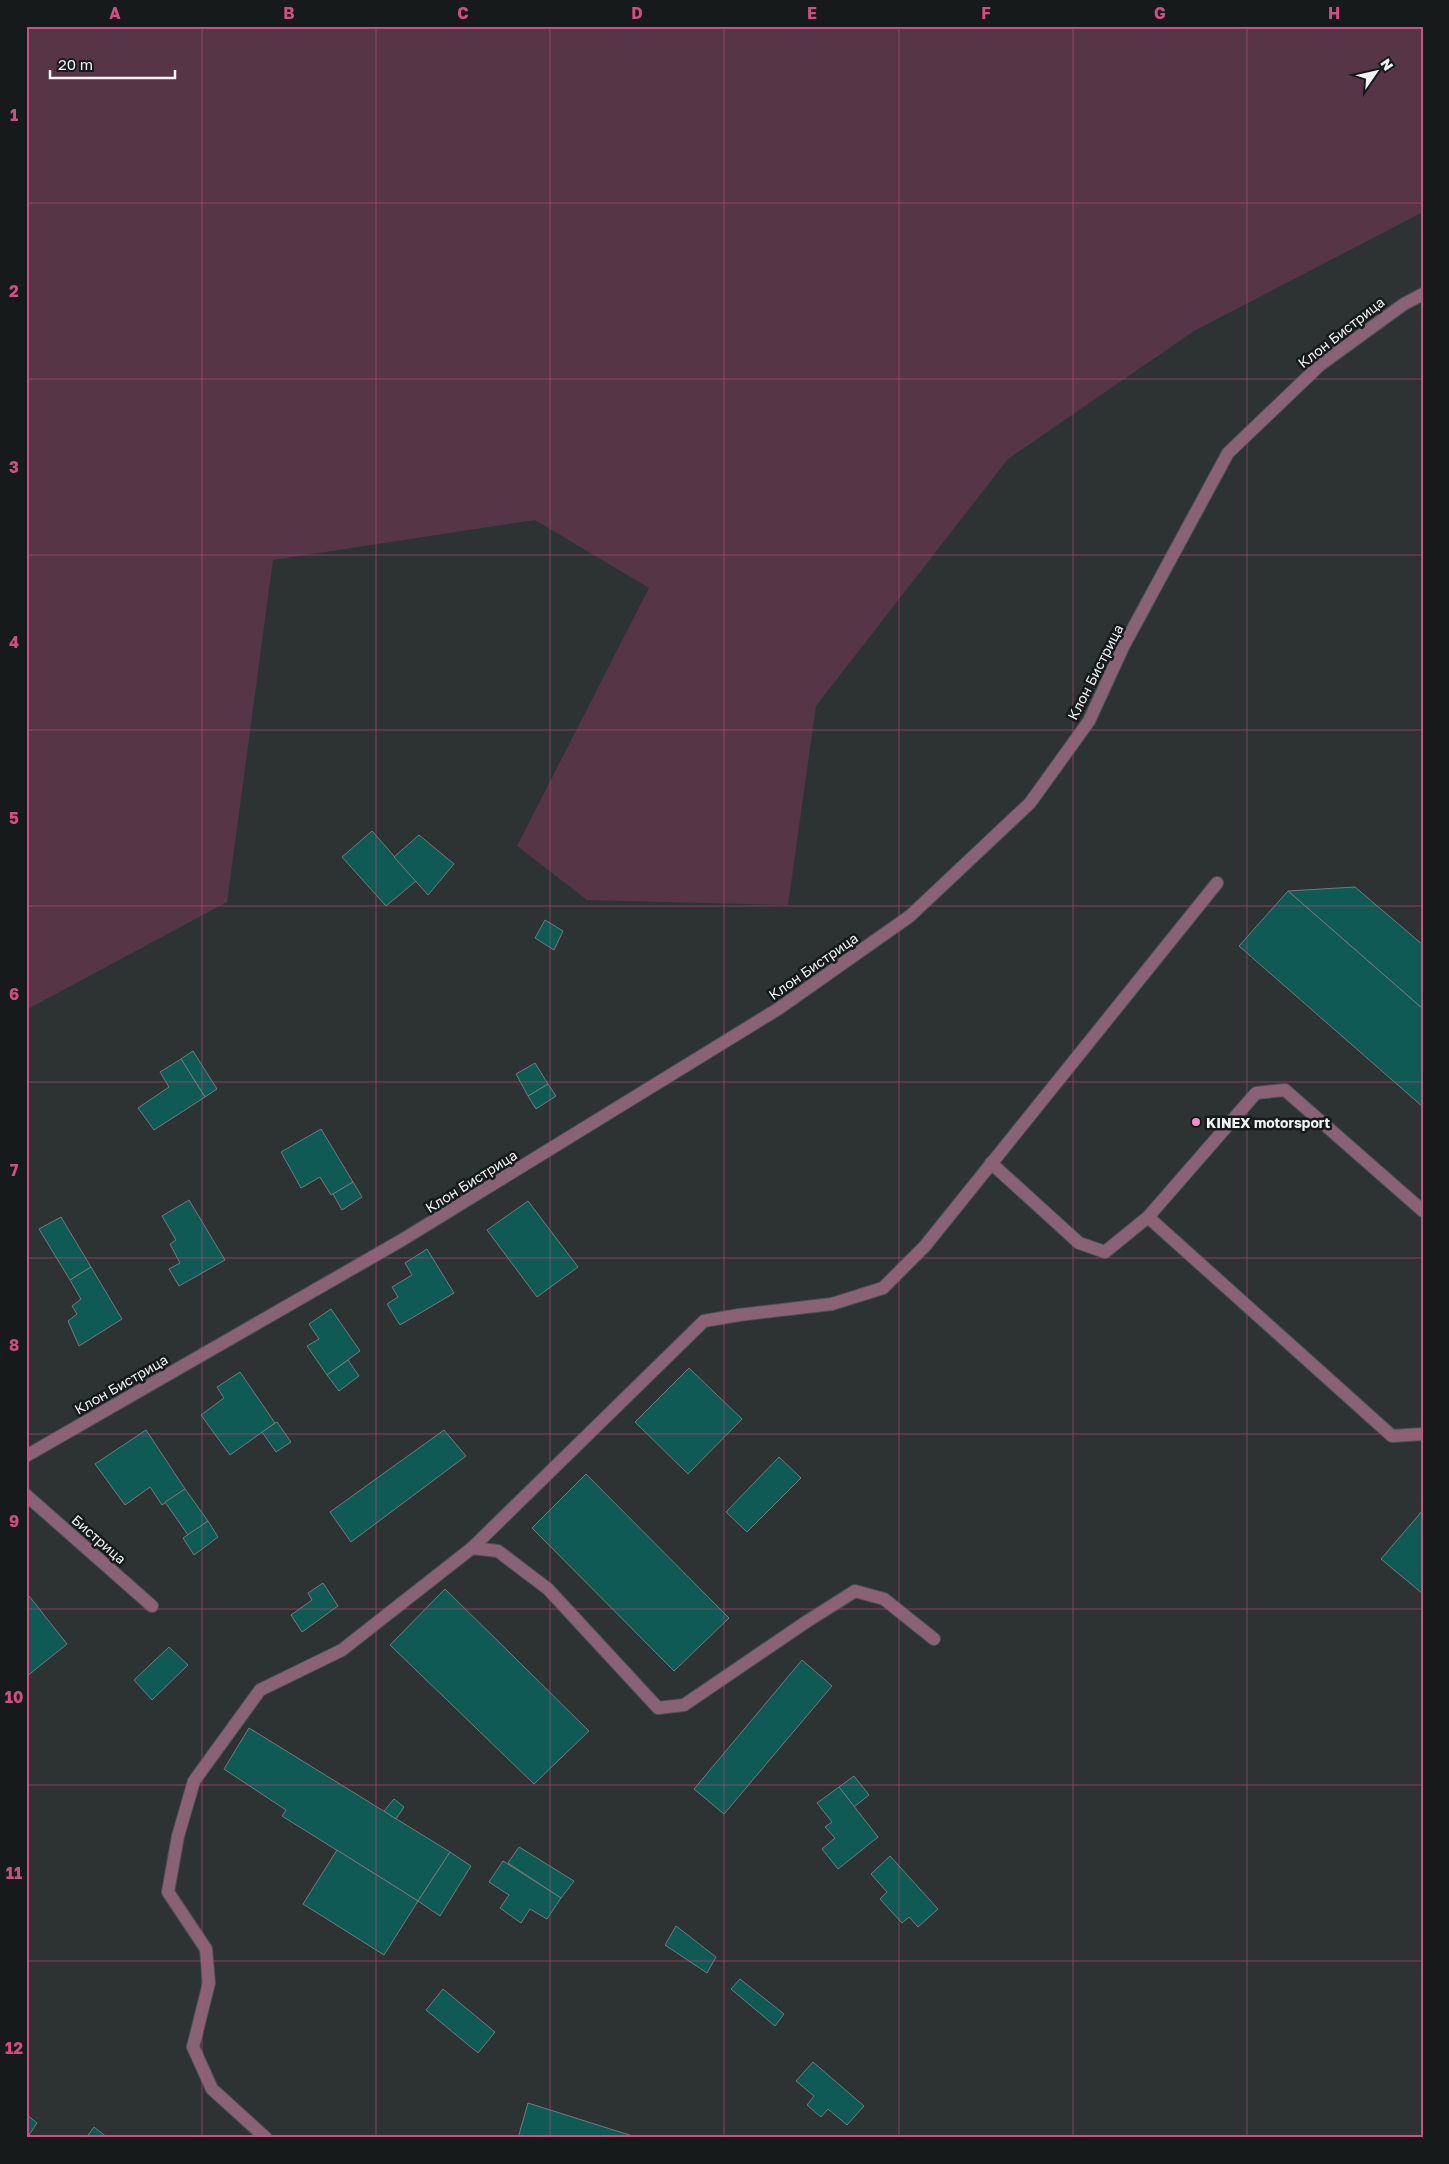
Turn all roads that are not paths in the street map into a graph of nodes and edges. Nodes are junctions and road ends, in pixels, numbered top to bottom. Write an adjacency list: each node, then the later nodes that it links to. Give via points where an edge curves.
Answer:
1 (1423, 294): 7 (street, Клон Бистрица, via 1320,364 1228,453 1123,647 1089,721 1030,803 910,916 778,1009 402,1240)
2 (1217, 883): 3 (street)
3 (991, 1163): 5 (street, via 1079,1243 1106,1252); 9 (street, via 925,1246 883,1288 832,1304 704,1321)
4 (1423, 1211): 5 (street, via 1286,1090 1256,1093)
5 (1148, 1217): 6 (street, via 1392,1436)
6 (1423, 1434)
7 (26, 1456)
8 (26, 1495): 10 (street, Бистрица)
9 (472, 1548): 11 (street, via 498,1551 548,1589 658,1708 684,1705 855,1591 884,1599); 12 (street, via 342,1650 260,1690 194,1781 178,1836 168,1892 206,1949 209,1983 193,2047 212,2089)
10 (152, 1606)
11 (934, 1639)
12 (266, 2138)

